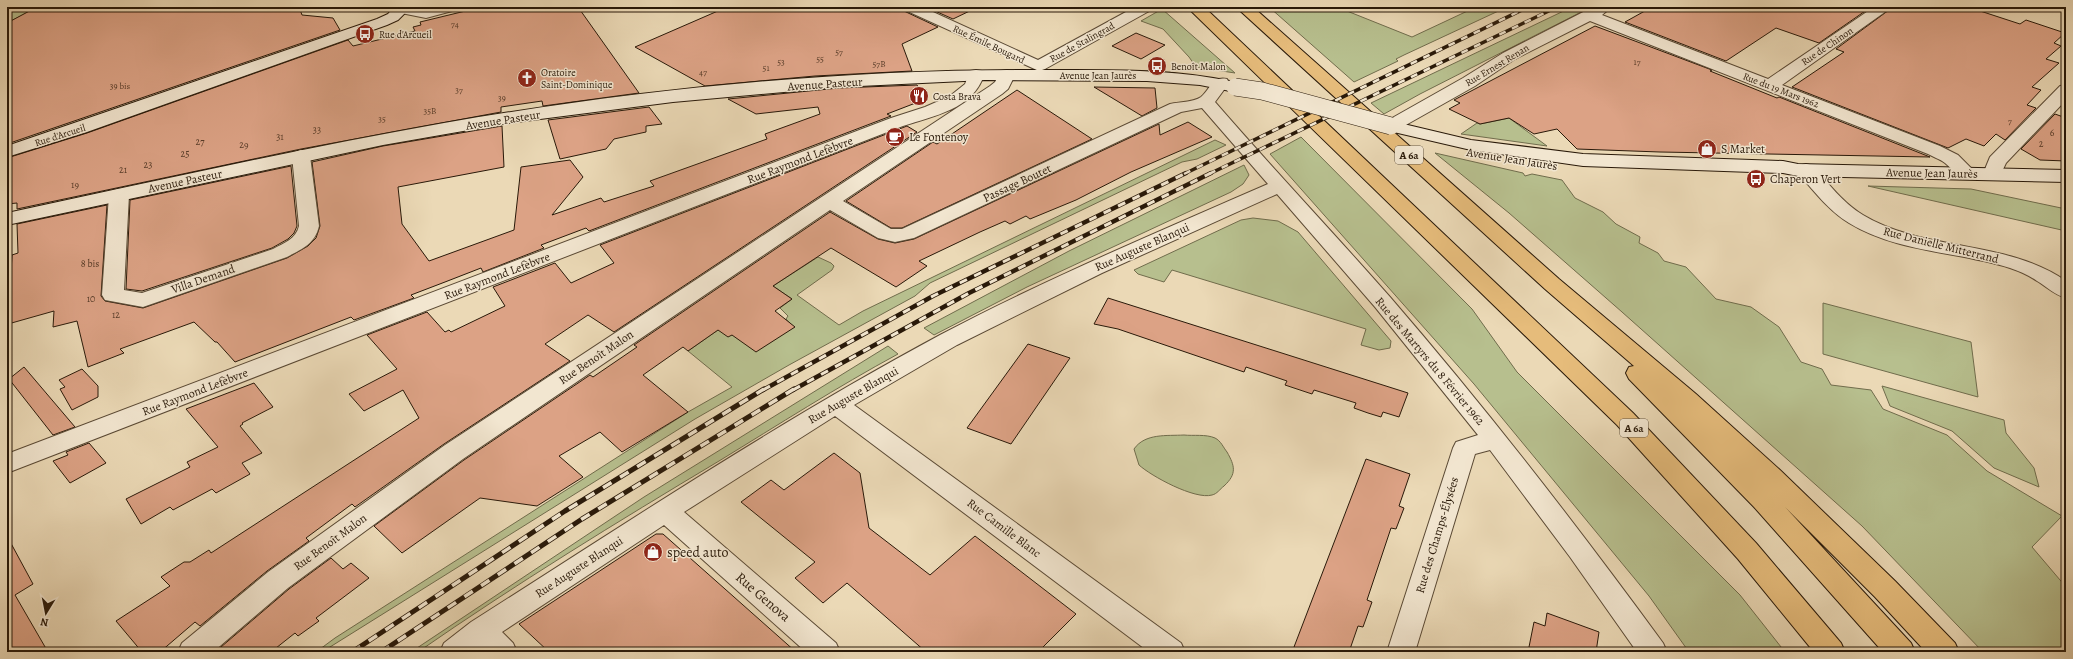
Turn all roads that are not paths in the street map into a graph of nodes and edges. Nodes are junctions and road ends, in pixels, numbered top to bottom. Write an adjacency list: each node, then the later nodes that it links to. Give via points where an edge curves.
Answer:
1 (451, 7): 6 (street, Rue d'Arcueil, via 426,13)
2 (910, 7): 9 (street, Rue Émile Bougard)
3 (1195, 7): 43 (highway, A 6a, via 1625,418 1747,551)
4 (1244, 7): 29 (highway, A 6a)
5 (1884, 7): 13 (street, Rue de Chinon)
6 (401, 8): 19 (street, Rue d'Arcueil, via 393,17 382,22 89,126)
7 (1143, 9): 9 (street, Rue de Stalingrad)
8 (1596, 11): 13 (street, Rue du 19 Mars 1962); 17 (street, Rue Ernest Renan, via 1509,56)
9 (1039, 71): 11 (street, Avenue Jean Jaurès); 12 (street, Avenue Jean Jaurès, via 1190,78)
10 (976, 75): 11 (street, Avenue Pasteur); 16 (street, Rue Raymond Lefèbvre, via 972,88 966,94 940,107); 20 (street, Avenue Pasteur, via 736,90 581,108 508,118)
11 (1007, 75): 18 (street, Rue Benoît Malon, via 1002,85)
12 (1228, 85): 15 (street); 17 (street, Avenue Jean Jaurès, bridge, via 1262,91); 21 (street, Avenue Jean Jaurès, bridge, via 1258,97 1386,132 1470,153 1531,164 1582,168 1788,174)
13 (1769, 86): 22 (street, Rue du 19 Mars 1962, via 1934,150 1951,159)
14 (2066, 90): 23 (street, via 1997,161)
15 (1206, 102): 25 (street, Rue des Martyrs du 8 Février 1962); 27 (street, Passage Boutet, via 1176,108 907,234 885,234)
16 (897, 122): 18 (street, via 927,120 934,126); 33 (street, Rue Raymond Lefèbvre)
17 (1391, 126): 21 (street, Avenue Jean Jaurès, via 1505,151 1583,160)
18 (925, 136): 27 (street, Rue Benoît Malon)
19 (7, 152)
20 (301, 156): 26 (street, Avenue Pasteur); 26 (street, Villa Demand, via 309,226 304,239 280,253 143,300 113,295)
21 (1802, 170): 22 (street, Avenue Jean Jaurès); 30 (street, Rue Danielle Mitterrand, via 1856,219 1893,235 2022,266 2042,274)
22 (1968, 174): 23 (street, Avenue Jean Jaurès)
23 (1992, 174): 24 (street, Avenue Jean Jaurès)
24 (2066, 176)
25 (1280, 186): 31 (street, Rue Auguste Blanqui, via 1095,268 949,340); 32 (street, Rue des Martyrs du 8 Février 1962, via 1340,253)
26 (118, 195): 28 (street, Avenue Pasteur)
27 (830, 202): 36 (street, Rue Benoît Malon, via 454,452 278,580)
28 (7, 219)
29 (1552, 284): 44 (highway, via 1673,411 1763,500); 45 (highway, A 6a, via 1688,400 1760,467)
30 (2066, 291)
31 (836, 404): 34 (street, Rue Auguste Blanqui); 40 (street, Rue Camille Blanc)
32 (1495, 440): 41 (street, Rue des Champs-Élysées, via 1465,448); 42 (street, Rue des Martyrs du 8 Février 1962, via 1538,493)
33 (7, 464)
34 (665, 511): 35 (street, Rue Auguste Blanqui); 39 (street, Rue Genova)
35 (481, 632): 37 (street, Rue Auguste Blanqui); 38 (street)
36 (192, 652)
37 (454, 652)
38 (503, 652)
39 (826, 652)
40 (1171, 652)
41 (1401, 652)
42 (1653, 652)
43 (1831, 652)
44 (1901, 652)
45 (1946, 652)

